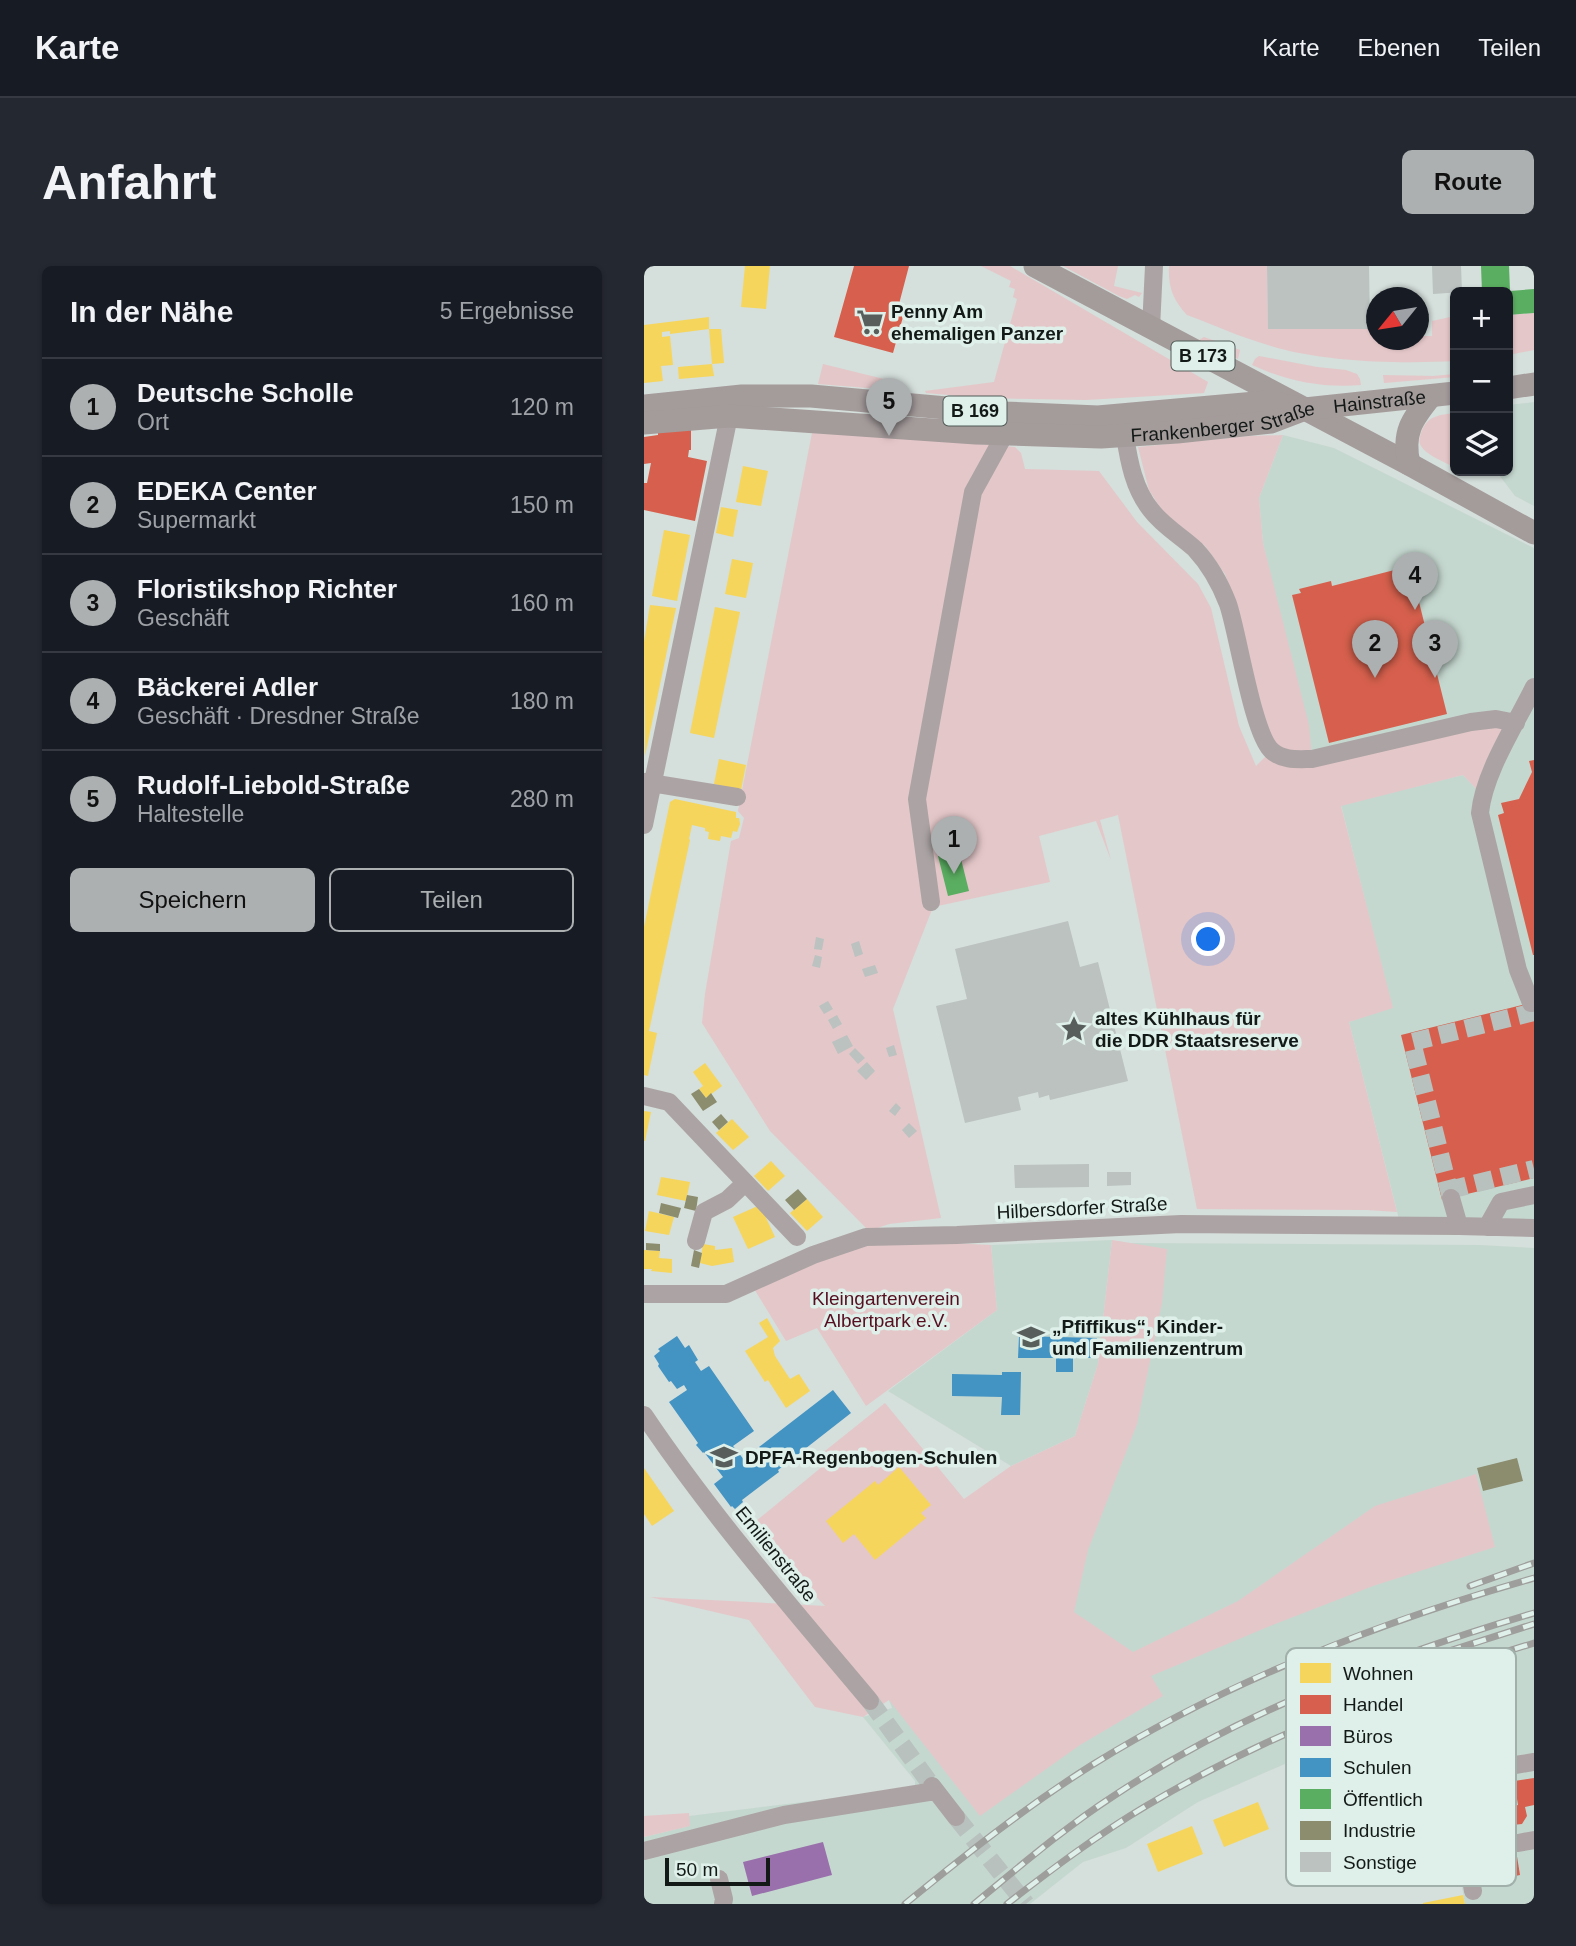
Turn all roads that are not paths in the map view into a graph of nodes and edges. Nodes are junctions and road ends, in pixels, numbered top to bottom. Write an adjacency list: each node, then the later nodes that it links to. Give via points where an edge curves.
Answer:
1 (1035, 266): 3 (main road, B 173)
2 (1154, 266): 3 (street)
3 (1152, 328): 9 (main road, B 173)
4 (1534, 384): 5 (main road)
5 (1513, 387)
6 (1450, 394): 7 (main road, Hainstraße)
7 (1432, 396): 9 (main road, Hainstraße); 14 (main road, via 1409,430 1405,448)
8 (644, 406): 9 (main road, Frankenberger Straße / B 169, via 742,396 811,396 1098,417 1267,402)
9 (1305, 409): 13 (main road, Frankenberger Straße / B 169, via 1271,422); 14 (main road, B 173)
10 (729, 416): 11 (main road, Frankenberger Straße / B 169); 12 (main road, Frankenberger Straße / B 169); 18 (street)
11 (644, 423)
12 (1004, 434): 13 (main road, Frankenberger Straße / B 169); 21 (street, via 973,492 917,799)
13 (1125, 436): 17 (street, via 1134,477 1151,510 1216,576 1257,719 1271,751 1288,759 1312,759 1471,722 1496,719)
14 (1409, 464): 15 (main road, B 173)
15 (1534, 533)
16 (1533, 692): 17 (street)
17 (1516, 723): 22 (street, via 1482,795 1480,813 1518,970)
18 (648, 782): 19 (street); 20 (street)
19 (737, 797)
20 (644, 825)
21 (931, 902)
22 (1531, 1003)
23 (644, 1096): 24 (street, via 670,1102)
24 (745, 1183): 30 (street); 31 (street, via 704,1212)
25 (1534, 1195): 28 (street, via 1501,1202)
26 (1451, 1198): 27 (street)
27 (1459, 1226): 28 (street, Hilbersdorfer Straße); 32 (street, Hilbersdorfer Straße, via 1181,1224 866,1237 726,1294)
28 (1487, 1227): 29 (street, Hilbersdorfer Straße)
29 (1534, 1228)
30 (797, 1237)
31 (696, 1241)
32 (644, 1294)
33 (647, 1427): 34 (street, Emilienstraße)
34 (870, 1701)
35 (1534, 1762): 36 (street)
36 (1516, 1765)
37 (956, 1817): 38 (street, via 933,1789 784,1815)
38 (644, 1851)
39 (719, 1879): 42 (street)
40 (1472, 1886): 41 (street)
41 (1473, 1891)
42 (723, 1904)

